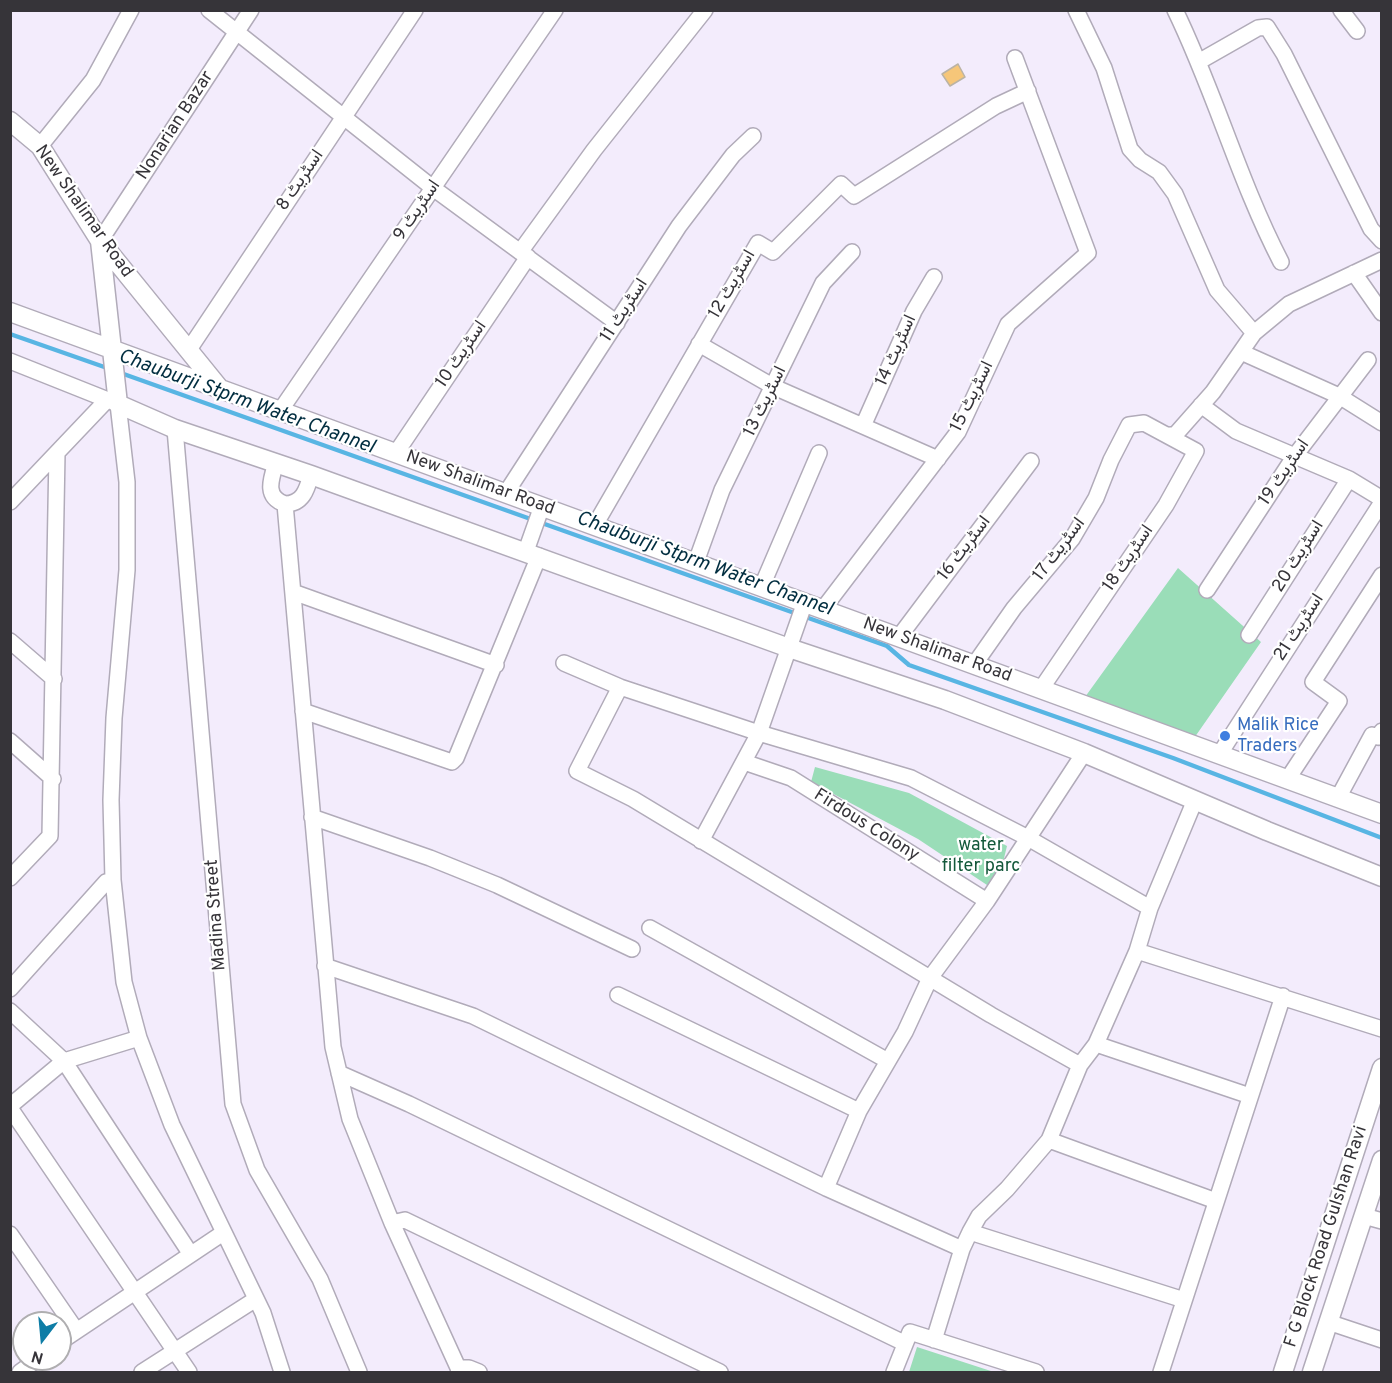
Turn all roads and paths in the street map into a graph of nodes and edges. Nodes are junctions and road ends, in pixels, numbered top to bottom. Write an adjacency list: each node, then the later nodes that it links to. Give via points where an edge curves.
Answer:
1 (131, 10): 18 (street, via 93,80)
2 (209, 10): 11 (street)
3 (251, 10): 11 (street, Nonarian Bazar)
4 (415, 10): 15 (street, اسٹریٹ 8)
5 (555, 10): 19 (street, اسٹریٹ 9)
6 (705, 10): 23 (street, اسٹریٹ 10, via 652,75)
7 (1076, 10): 31 (street, via 1104,68 1130,149 1159,172 1175,195 1217,290)
8 (1175, 10): 13 (street)
9 (1341, 10): 10 (street)
10 (1357, 31)
11 (237, 32): 15 (street); 20 (street, Nonarian Bazar)
12 (1016, 58): 14 (street)
13 (1200, 61): 21 (street, via 1257,28 1267,27 1371,229); 25 (street, via 1225,134)
14 (1028, 91): 32 (street, اسٹریٹ 12, via 996,106 854,196 841,184 773,252 758,243); 52 (street, اسٹریٹ 15, via 1088,253 1008,324 958,432)
15 (344, 117): 19 (street); 33 (street, اسٹریٹ 8)
16 (10, 121): 18 (street, New Shalimar Road)
17 (753, 136): 30 (street, اسٹریٹ 11, via 733,155 679,226)
18 (40, 146): 20 (street, New Shalimar Road)
19 (433, 188): 23 (street); 43 (street, اسٹریٹ 9)
20 (100, 241): 33 (street, New Shalimar Road); 35 (street)
21 (1382, 241)
22 (852, 252): 38 (street, اسٹریٹ 13, via 823,283)
23 (524, 254): 30 (street); 49 (street, اسٹریٹ 10)
24 (1382, 260): 26 (street)
25 (1281, 262)
26 (1354, 273): 29 (street); 31 (street, via 1289,303)
27 (934, 277): 45 (street, اسٹریٹ 14, via 914,311)
28 (10, 312): 35 (street, New Shalimar Road)
29 (1382, 314)
30 (617, 323): 57 (street, اسٹریٹ 11)
31 (1254, 333): 34 (street)
32 (699, 344): 38 (street); 62 (street, اسٹریٹ 12)
33 (188, 351): 39 (street, New Shalimar Road)
34 (1241, 352): 40 (street); 42 (street)
35 (111, 353): 39 (street, New Shalimar Road); 41 (street)
36 (1368, 360): 40 (street, اسٹریٹ 19)
37 (10, 361): 41 (street)
38 (774, 387): 45 (street); 64 (street, اسٹریٹ 13, via 722,490)
39 (221, 390): 43 (street, New Shalimar Road)
40 (1339, 396): 44 (street); 51 (street, اسٹریٹ 19)
41 (114, 400): 46 (street); 48 (street); 98 (street, via 127,482 127,559 114,718)
42 (1201, 405): 47 (street, via 1175,435); 51 (street, via 1236,431)
43 (280, 411): 49 (street, New Shalimar Road)
44 (1382, 423)
45 (863, 426): 52 (street)
46 (175, 429): 54 (street); 149 (street, Madina Street, via 232,1104 257,1170 320,1279)
47 (1170, 435): 77 (street, اسٹریٹ 17, via 1144,423 1129,426 1096,498 1072,538 1014,608); 80 (street, اسٹریٹ 18, via 1196,451 1166,505)
48 (57, 453): 59 (street); 78 (street)
49 (396, 453): 57 (street, New Shalimar Road)
50 (819, 453): 66 (street)
51 (1294, 457): 56 (street); 67 (street, اسٹریٹ 19)
52 (938, 459): 70 (street, اسٹریٹ 15)
53 (1031, 461): 72 (street, اسٹریٹ 16)
54 (276, 463): 55 (street); 60 (street, via 270,489)
55 (311, 475): 60 (street, via 303,497); 63 (street)
56 (1348, 479): 58 (street); 71 (street, اسٹریٹ 20)
57 (506, 493): 61 (street, New Shalimar Road)
58 (1382, 500): 86 (street, اسٹریٹ 21)
59 (10, 502)
60 (285, 504): 68 (street)
61 (541, 510): 62 (street, New Shalimar Road); 63 (street)
62 (595, 525): 64 (street, New Shalimar Road)
63 (532, 550): 74 (street); 76 (street)
64 (696, 562): 66 (street, New Shalimar Road)
65 (1382, 575): 89 (street, via 1313,682 1339,701)
66 (762, 586): 69 (street, New Shalimar Road)
67 (1207, 590)
68 (293, 592): 76 (street); 81 (street)
69 (803, 607): 70 (street, New Shalimar Road); 74 (street)
70 (823, 609): 72 (street, New Shalimar Road)
71 (1250, 635)
72 (900, 637): 77 (street, New Shalimar Road)
73 (10, 641): 78 (street)
74 (791, 642): 83 (street); 85 (street)
75 (564, 663): 79 (street)
76 (496, 665): 81 (street, via 452,762)
77 (974, 665): 80 (street, New Shalimar Road)
78 (54, 679): 88 (street)
79 (620, 687): 83 (street); 95 (street, via 577,771 633,799)
80 (1041, 689): 86 (street, New Shalimar Road)
81 (303, 711): 93 (street)
82 (1382, 730): 90 (street, via 1378,737 1372,735)
83 (759, 733): 87 (street); 94 (street, via 911,778)
84 (10, 741): 88 (street)
85 (1084, 753): 91 (street); 94 (street)
86 (1219, 754): 89 (street, New Shalimar Road)
87 (744, 762): 95 (street); 99 (street, Firdous Colony, via 791,778)
88 (53, 779): 97 (street, via 50,836)
89 (1287, 780): 90 (street, New Shalimar Road)
90 (1338, 798): 92 (street, New Shalimar Road)
91 (1195, 800): 96 (street); 100 (street)
92 (1382, 814)
93 (312, 817): 102 (street, via 498,885); 104 (street)
94 (1028, 838): 99 (street); 100 (street)
95 (701, 842): 105 (street)
96 (1382, 877)
97 (10, 878)
98 (113, 880): 106 (street, via 106,882); 111 (street, via 124,982)
99 (987, 901): 105 (street)
100 (1150, 908): 103 (street)
101 (650, 928): 114 (street)
102 (632, 949)
103 (1137, 951): 108 (street); 112 (street)
104 (325, 966): 117 (street); 123 (street, via 473,1016)
105 (930, 978): 114 (street); 115 (street)
106 (10, 988)
107 (618, 995): 120 (street)
108 (1283, 996): 110 (street); 118 (street)
109 (10, 1011): 113 (street)
110 (1382, 1029)
111 (139, 1038): 113 (street); 129 (street, via 172,1125)
112 (1096, 1044): 115 (street); 118 (street)
113 (64, 1061): 119 (street); 132 (street)
114 (888, 1061): 120 (street)
115 (1080, 1065): 121 (street)
116 (1382, 1068): 155 (street, F G Block Road Gulshan Ravi)
117 (339, 1073): 127 (street, via 350,1119); 141 (street)
118 (1250, 1096): 124 (street)
119 (10, 1107): 133 (street)
120 (860, 1111): 123 (street)
121 (1049, 1140): 124 (street); 128 (street, via 979,1216)
122 (1382, 1160): 125 (street, F G Block Road Gulshan Ravi)
123 (826, 1188): 131 (street)
124 (1216, 1201): 135 (street)
125 (1364, 1216): 126 (street); 136 (street, F G Block Road Gulshan Ravi)
126 (1382, 1221)
127 (392, 1223): 145 (street); 151 (street, via 405,1220)
128 (970, 1232): 131 (street); 135 (street)
129 (224, 1233): 132 (street); 134 (street)
130 (10, 1234): 137 (street)
131 (962, 1249): 139 (street)
132 (190, 1253): 133 (street)
133 (134, 1291): 137 (street); 142 (street)
134 (256, 1299): 142 (street); 144 (street)
135 (1185, 1300): 154 (street)
136 (1328, 1322): 140 (street); 156 (street, F G Block Road Gulshan Ravi)
137 (76, 1330): 138 (street)
138 (72, 1333)
139 (934, 1340): 141 (street, via 910,1332); 153 (street)
140 (1382, 1340)
141 (904, 1343): 152 (street)
142 (175, 1350): 147 (street); 148 (street)
143 (10, 1366): 146 (street)
144 (276, 1370)
145 (459, 1370): 150 (street)
146 (15, 1372)
147 (142, 1372)
148 (189, 1372)
149 (359, 1372)
150 (479, 1372)
151 (720, 1372)
152 (894, 1372)
153 (1036, 1372)
154 (1161, 1372)
155 (1283, 1372)
156 (1312, 1372)

